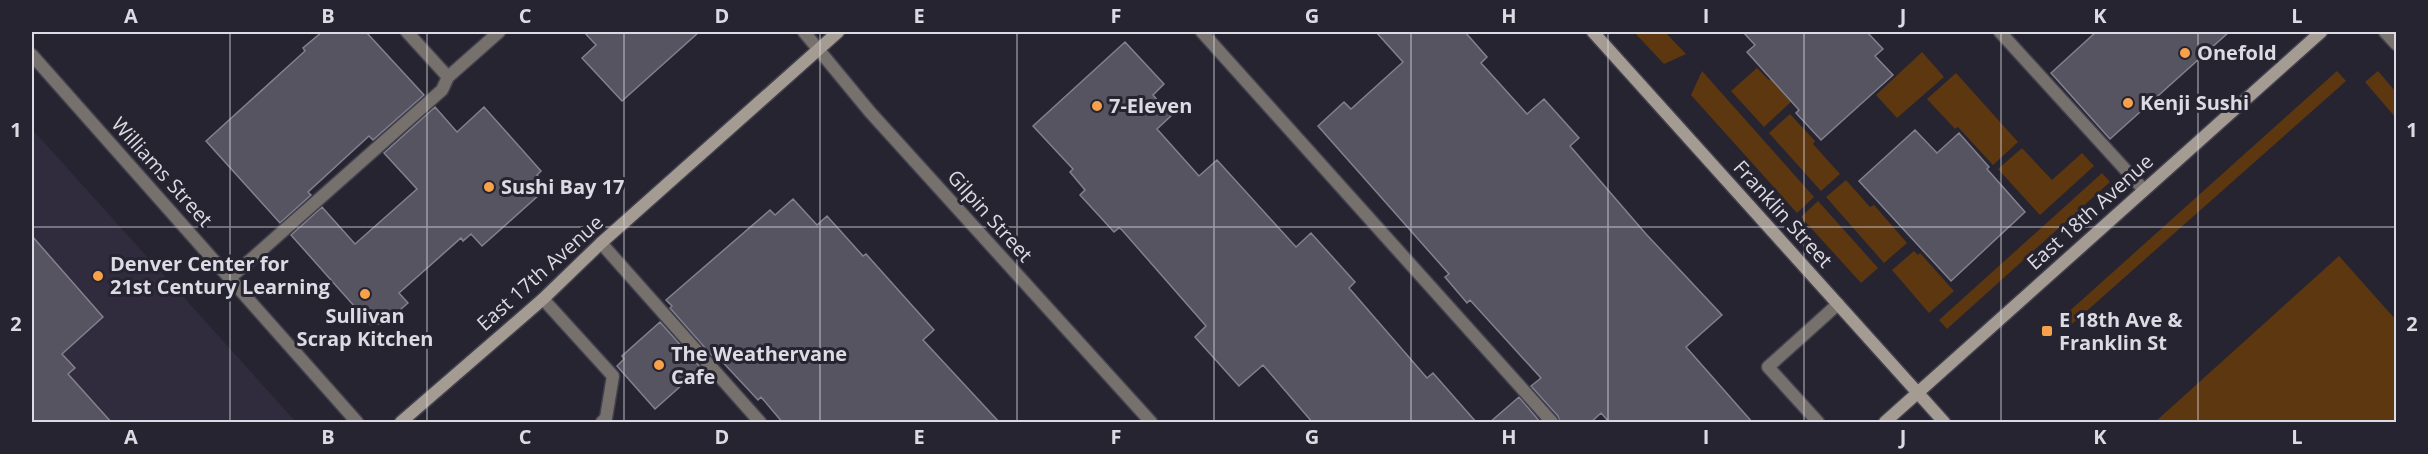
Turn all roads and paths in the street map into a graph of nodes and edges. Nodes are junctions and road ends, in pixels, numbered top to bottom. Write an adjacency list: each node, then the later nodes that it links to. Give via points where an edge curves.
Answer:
1 (407, 32): 13 (street)
2 (499, 32): 13 (street)
3 (804, 32): 11 (street, Gilpin Street)
4 (838, 32): 11 (main road, East 17th Avenue)
5 (1202, 32): 25 (street)
6 (1593, 32): 18 (main road, Franklin Street)
7 (2001, 32): 14 (street)
8 (2321, 32): 14 (main road, East 18th Avenue)
9 (2385, 32): 10 (street)
10 (2397, 44)
11 (819, 49): 15 (main road, East 17th Avenue); 24 (street, Gilpin Street, via 870,112)
12 (32, 55): 16 (street, Williams Street)
13 (448, 77): 16 (street, via 442,90)
14 (2144, 190): 19 (main road, East 18th Avenue)
15 (601, 243): 17 (main road, East 17th Avenue); 23 (street)
16 (230, 278): 20 (street, Williams Street)
17 (543, 299): 21 (main road, East 17th Avenue); 22 (street, via 613,375)
18 (1838, 304): 19 (main road, Franklin Street); 26 (street, via 1768,367)
19 (1918, 393): 27 (main road, East 18th Avenue); 28 (main road, Franklin Street)
20 (357, 423)
21 (401, 423)
22 (602, 423)
23 (760, 423)
24 (1151, 423)
25 (1552, 423)
26 (1818, 423)
27 (1885, 423)
28 (1944, 423)

